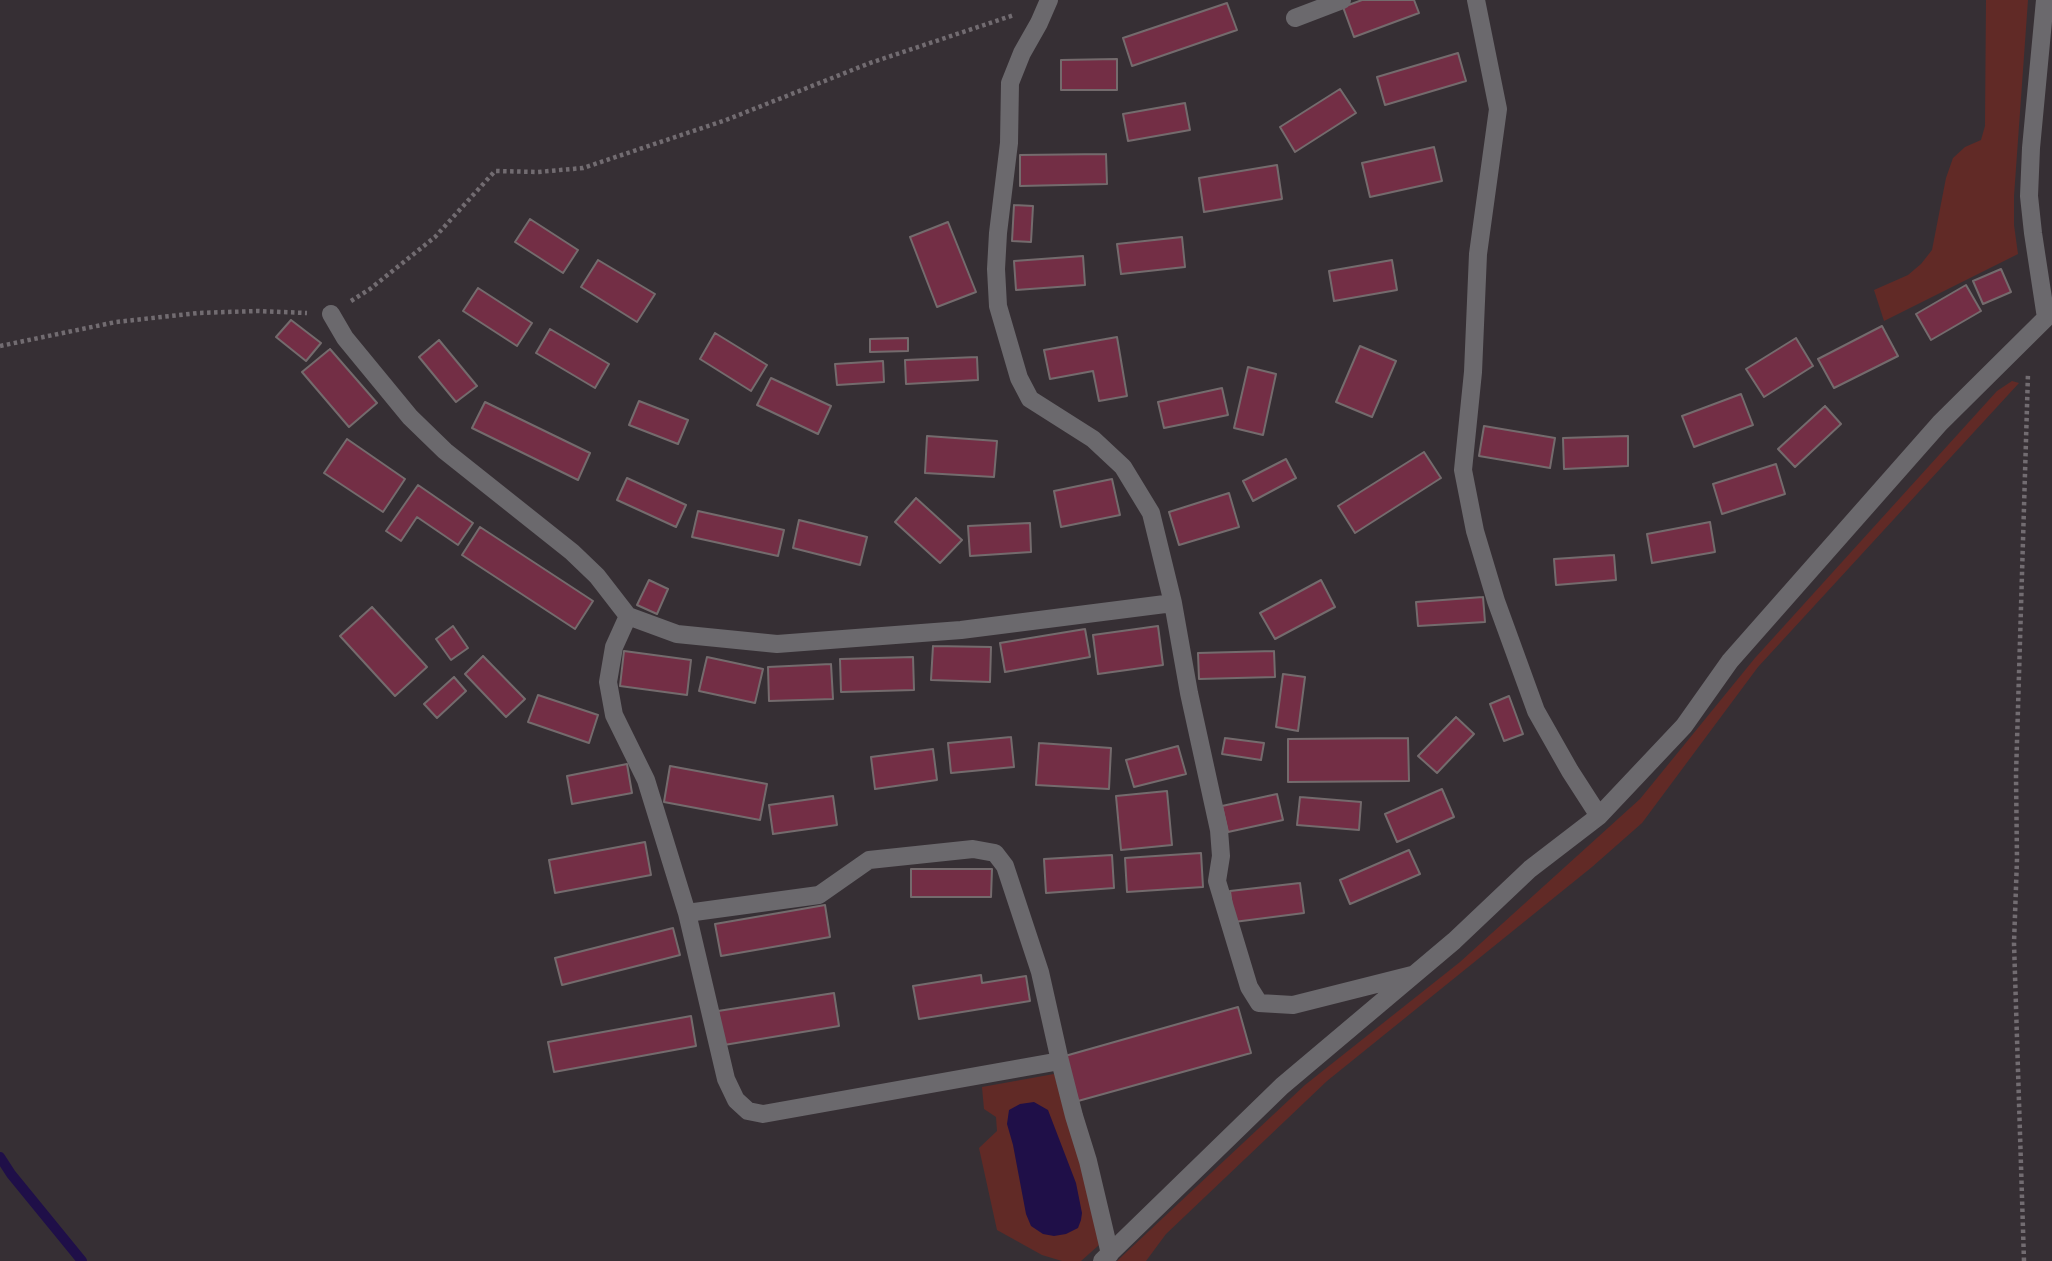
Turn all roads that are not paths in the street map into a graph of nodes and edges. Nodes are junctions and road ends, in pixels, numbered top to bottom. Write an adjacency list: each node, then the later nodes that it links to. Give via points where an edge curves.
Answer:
1 (1342, 0): 5 (street)
2 (1476, 0): 10 (street, via 1498,109 1478,254 1463,470 1496,601 1536,711)
3 (2045, 0): 7 (street, via 2029,196)
4 (1048, 2): 8 (street, via 1010,83 996,270 998,306 1019,378 1030,399 1093,439 1123,467 1138,489 1151,513)
5 (1294, 18)
6 (331, 314): 9 (street, via 410,417 444,450 572,552)
7 (2049, 315): 10 (street, via 1941,423 1730,661 1684,726)
8 (1173, 603): 9 (street, via 961,631 777,644 677,634); 12 (street, via 1219,830 1217,881 1249,987 1259,1003 1293,1005)
9 (628, 616): 11 (street, via 614,647 608,682 614,715 646,779)
10 (1599, 816): 12 (street, via 1530,869)
11 (687, 913): 13 (street, via 726,1079 736,1100 748,1111 763,1114 852,1100); 13 (street, via 819,895 869,860 973,849 995,853 1005,866 1040,972)
12 (1415, 974): 14 (street, via 1282,1086)
13 (1060, 1061): 14 (street, via 1088,1161)
14 (1106, 1258)

